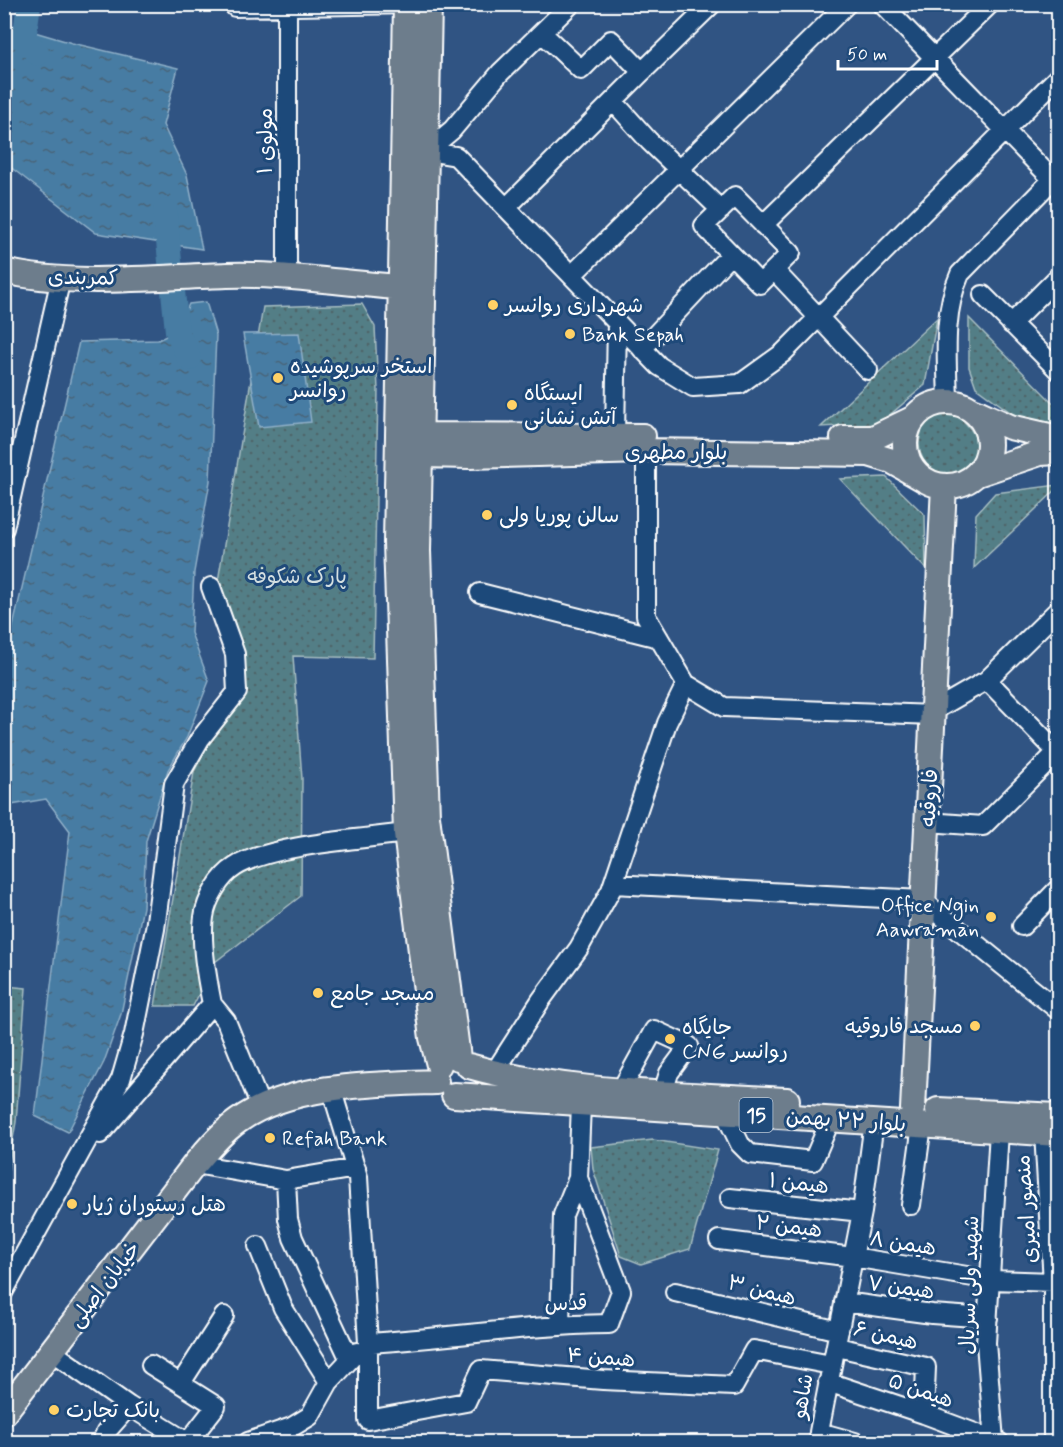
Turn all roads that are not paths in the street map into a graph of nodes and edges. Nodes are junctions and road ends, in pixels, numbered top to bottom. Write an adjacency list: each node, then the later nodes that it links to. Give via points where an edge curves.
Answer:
1 (571, 4): 9 (street)
2 (712, 4): 11 (street)
3 (848, 4): 16 (street)
4 (882, 4): 10 (street)
5 (990, 4): 10 (street)
6 (414, 5): 7 (street); 15 (main road); 28 (main road)
7 (287, 6): 8 (street); 26 (street, مولوی ۱)
8 (235, 7)
9 (542, 33): 11 (street, via 581,70 611,40); 15 (street, via 500,73 452,130)
10 (935, 59): 14 (street); 20 (street)
11 (642, 72): 13 (street)
12 (1059, 77): 14 (street)
13 (612, 100): 16 (street); 18 (street)
14 (1004, 130): 17 (street); 31 (street)
15 (427, 151): 18 (street, via 456,156); 29 (main road)
16 (678, 170): 19 (street); 24 (street)
17 (1057, 180): 37 (street, via 960,274 951,295 948,317)
18 (508, 206): 24 (street)
19 (721, 210): 20 (street, via 735,196); 21 (street, via 704,226)
20 (763, 225): 22 (street, via 791,253)
21 (731, 254): 22 (street, via 760,284); 34 (street)
22 (774, 270): 31 (street)
23 (4, 271): 25 (main road, کمربندی)
24 (572, 275): 32 (street)
25 (61, 278): 26 (main road, کمربندی); 47 (street)
26 (287, 278): 28 (main road, کمربندی)
27 (1059, 278): 33 (street)
28 (399, 287): 29 (main road, کمربندی); 50 (main road)
29 (425, 288): 42 (main road)
30 (983, 296): 33 (street)
31 (819, 317): 34 (street, via 783,353 740,384 693,387 659,366); 35 (street)
32 (617, 322): 34 (street); 40 (street)
33 (1011, 324): 36 (street)
34 (642, 349)
35 (868, 370)
36 (1059, 370)
37 (948, 401): 38 (main road); 39 (main road, via 929,406)
38 (975, 411): 41 (main road, via 1010,427); 45 (main road, via 987,429 990,449)
39 (914, 418): 40 (main road, بلوار مطهری, via 873,438); 46 (main road, via 906,434 905,452 912,468)
40 (615, 435): 42 (main road, بلوار مطهری)
41 (1059, 438)
42 (422, 445): 43 (main road, بلوار مطهری, via 469,456); 50 (main road, via 418,551)
43 (646, 451): 46 (main road, بلوار مطهری, via 869,454); 52 (street, via 645,606)
44 (1059, 452): 45 (main road, via 1040,453)
45 (977, 474): 46 (main road, via 962,484)
46 (934, 483): 55 (main road, فاروقیه)
47 (4, 528)
48 (211, 587): 78 (street, via 236,654 237,692 200,740 174,784 154,929 134,1035 121,1079)
49 (480, 593): 52 (street)
50 (409, 599): 58 (main road); 65 (main road)
51 (1059, 610): 53 (street)
52 (658, 638): 54 (street)
53 (987, 680): 55 (street); 56 (street)
54 (686, 684): 55 (street, via 724,707); 59 (street, via 667,723)
55 (934, 712): 57 (main road, فاروقیه)
56 (1058, 752): 57 (street, via 983,826)
57 (928, 822): 61 (main road, فاروقیه)
58 (406, 832): 63 (street, via 295,848 234,867 215,888 204,916); 65 (main road, via 432,1038)
59 (613, 884): 61 (street); 66 (street, via 579,948)
60 (1059, 889): 62 (street)
61 (922, 900): 64 (street); 73 (main road, فاروقیه)
62 (1022, 926)
63 (212, 1004): 71 (street, via 226,1022); 78 (street)
64 (1059, 1010)
65 (451, 1073): 66 (main road, بلوار ۲۲ بهمن / 15); 68 (main road, خیابان اصلی / 15); 70 (main road, بلوار ۲۲ بهمن / 15)
66 (494, 1073): 67 (main road, بلوار ۲۲ بهمن / 15)
67 (621, 1090): 69 (main road, بلوار ۲۲ بهمن / 15); 69 (street, via 654,1030 690,1046 669,1073)
68 (332, 1091): 71 (main road, خیابان اصلی / 15, via 295,1096); 80 (street)
69 (663, 1092): 73 (main road, بلوار ۲۲ بهمن / 15)
70 (581, 1104): 72 (main road, بلوار ۲۲ بهمن / 15); 81 (street, قدس)
71 (261, 1107): 79 (main road, خیابان اصلی / 15, via 237,1121)
72 (725, 1113): 74 (main road, بلوار ۲۲ بهمن / 15); 74 (street, via 740,1144 750,1154 813,1161)
73 (918, 1117): 75 (main road, بلوار ۲۲ بهمن / 15); 76 (main road, بلوار ۲۲ بهمن / 15); 77 (main road, بلوار ۲۲ بهمن / 15); 84 (street)
74 (831, 1119): 75 (main road, بلوار ۲۲ بهمن / 15)
75 (874, 1122): 85 (street)
76 (1054, 1127): 77 (main road, بلوار ۲۲ بهمن / 15); 90 (street, منصور امیری)
77 (999, 1131): 89 (street, شهید ولی سریال)
78 (76, 1163): 91 (street)
79 (195, 1164): 82 (street); 99 (main road, خیابان اصلی / 15)
80 (356, 1168): 82 (street); 98 (street)
81 (578, 1178): 96 (street, via 563,1215); 96 (street, قدس, via 621,1291 609,1324)
82 (286, 1180): 100 (street, via 293,1238)
83 (730, 1198): 85 (street, هیمن ۱)
84 (910, 1205)
85 (862, 1212): 88 (street)
86 (719, 1240): 88 (street, هیمن ۲)
87 (258, 1246): 103 (street, via 283,1308)
88 (853, 1257): 89 (street, هیمن ۸); 93 (street)
89 (991, 1280): 90 (street, هیمن ۸); 95 (street, شهید ولی سریال)
90 (1053, 1282): 113 (street, منصور امیری)
91 (4, 1291)
92 (675, 1292): 97 (street, هیمن ۳)
93 (844, 1302): 95 (street, هیمن ۷); 97 (street)
94 (224, 1316): 104 (street)
95 (988, 1318): 108 (street, شهید ولی سریال, via 986,1343)
96 (560, 1325): 98 (street, قدس)
97 (838, 1339): 102 (street); 107 (street, هیمن ۶, via 926,1367)
98 (368, 1343): 100 (street); 102 (street, هیمن ۴, via 368,1420 466,1402 480,1370 734,1386 754,1350)
99 (51, 1351): 105 (street); 106 (main road, خیابان اصلی / 15)
100 (349, 1358): 103 (street)
101 (151, 1365): 104 (street)
102 (829, 1374): 107 (street, هیمن ۵); 112 (street, شاهو, via 819,1432)
103 (329, 1382): 111 (street, via 310,1416)
104 (181, 1383): 110 (street, via 216,1406)
105 (129, 1406): 109 (street, via 106,1432); 110 (street)
106 (4, 1413)
107 (924, 1413): 108 (street, هیمن ۵)
108 (996, 1442)
109 (102, 1443)
110 (188, 1443)
111 (248, 1443)
112 (855, 1443)
113 (1053, 1443)

